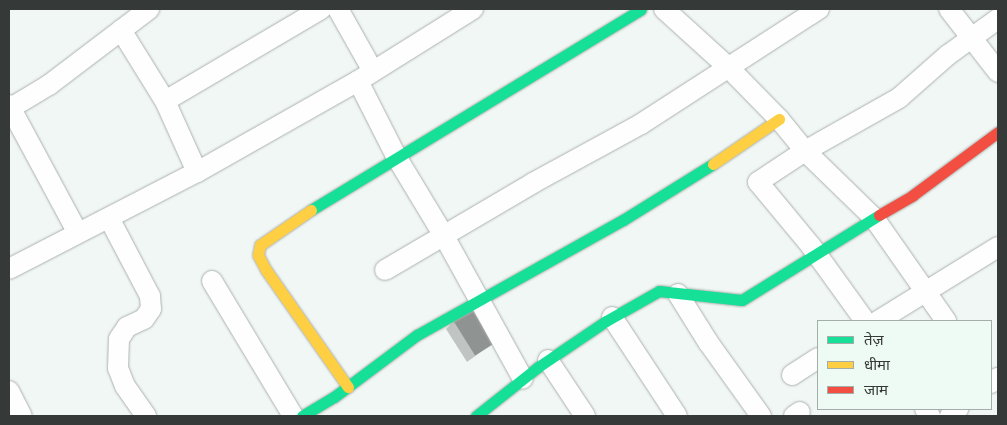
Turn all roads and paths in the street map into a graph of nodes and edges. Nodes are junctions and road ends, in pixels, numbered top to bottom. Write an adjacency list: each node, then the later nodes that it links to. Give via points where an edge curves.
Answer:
1 (149, 9): 10 (street)
2 (321, 9): 15 (street)
3 (338, 9): 14 (street)
4 (474, 9): 14 (street)
5 (640, 9): 20 (street)
6 (664, 9): 12 (street)
7 (820, 9): 12 (street)
8 (949, 9): 11 (street)
9 (998, 20): 11 (street)
10 (121, 30): 15 (street); 16 (street, via 49,85)
11 (973, 38): 13 (street); 19 (street, via 898,98)
12 (728, 67): 17 (street); 25 (street, via 641,124)
13 (998, 72)
14 (366, 76): 20 (street); 21 (street)
15 (164, 101): 21 (street)
16 (9, 108): 24 (street)
17 (779, 119): 19 (street); 33 (street, via 623,220)
18 (998, 132): 23 (street, via 913,195)
19 (805, 150): 23 (street); 27 (street, via 758,182)
20 (398, 158): 25 (street); 42 (street, via 282,228 260,245 258,255 266,270)
21 (197, 172): 22 (street)
22 (109, 218): 24 (street); 45 (street, via 150,296 151,309 144,320 127,327 119,339 118,368 125,386)
23 (874, 218): 27 (street); 31 (street)
24 (78, 233): 28 (street)
25 (444, 236): 29 (street); 33 (street)
26 (998, 247): 31 (street)
27 (816, 254): 32 (street, via 742,300); 35 (street)
28 (9, 269)
29 (385, 270)
30 (212, 281): 46 (street)
31 (926, 292): 36 (street); 37 (street)
32 (678, 294): 34 (street, via 659,291); 51 (street)
33 (479, 300): 41 (street); 42 (street, via 417,335)
34 (612, 317): 39 (street); 50 (street)
35 (864, 320)
36 (880, 320)
37 (945, 320)
38 (817, 359): 40 (street)
39 (548, 360): 41 (street); 49 (street)
40 (792, 375)
41 (522, 379): 48 (street)
42 (348, 387): 47 (street)
43 (9, 391): 44 (street)
44 (22, 416)
45 (146, 416)
46 (293, 416)
47 (302, 416)
48 (476, 416)
49 (585, 416)
50 (677, 416)
51 (761, 416)

